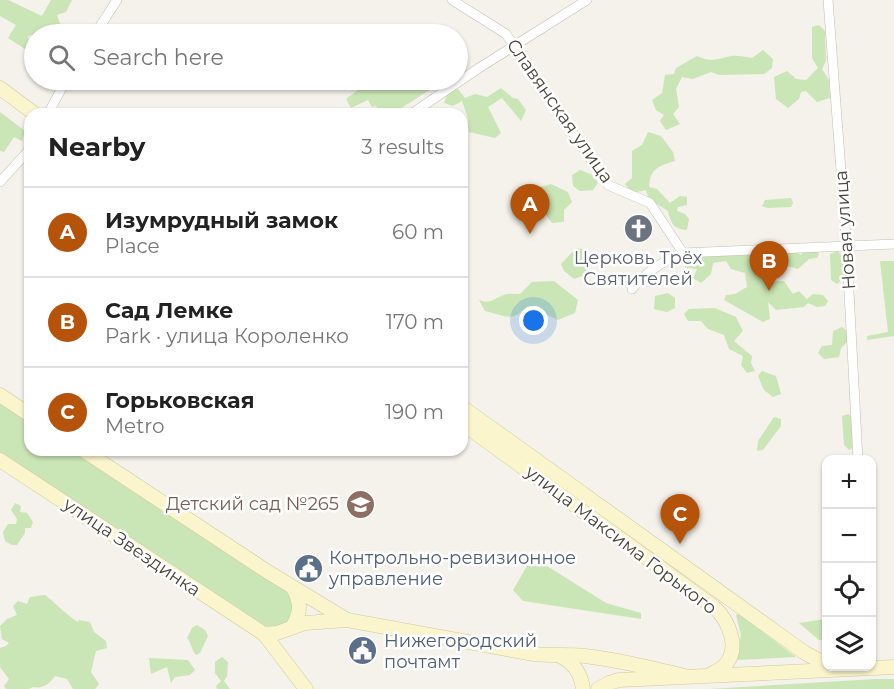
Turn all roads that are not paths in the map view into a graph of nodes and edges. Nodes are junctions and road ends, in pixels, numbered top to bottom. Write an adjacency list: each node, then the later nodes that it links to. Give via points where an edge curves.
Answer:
1 (117, 0): 5 (street)
2 (452, 0): 6 (street, Славянская улица, via 506,34)
3 (587, 0): 6 (street)
4 (828, 0): 17 (street, Новая улица)
5 (101, 24)
6 (515, 46): 7 (street); 18 (street, Славянская улица, via 608,185 650,203)
7 (468, 77)
8 (0, 88): 11 (street)
9 (60, 90): 12 (street)
10 (448, 90): 13 (street)
11 (27, 108)
12 (50, 108)
13 (420, 108)
14 (24, 156): 15 (street)
15 (0, 182)
16 (894, 244): 17 (street)
17 (846, 246): 18 (street); 24 (street, Новая улица)
18 (683, 253): 19 (street, via 644,275)
19 (632, 289)
20 (0, 395): 22 (street)
21 (468, 410): 32 (street, улица Максима Горького)
22 (24, 411)
23 (468, 427): 36 (street, улица Максима Горького, via 723,616 732,649 723,667)
24 (858, 455)
25 (92, 456): 27 (street)
26 (0, 459): 30 (street, улица Звездинка)
27 (293, 588): 28 (street); 29 (street, via 300,610)
28 (346, 620): 29 (street); 31 (street)
29 (293, 626): 30 (street)
30 (264, 634): 38 (street, улица Звездинка)
31 (560, 656): 37 (street, via 626,661); 39 (street, via 577,669)
32 (822, 662)
33 (876, 667): 34 (street)
34 (894, 667)
35 (822, 669): 36 (street)
36 (711, 674): 37 (street)
37 (685, 676): 40 (street, via 620,680)
38 (306, 689)
39 (584, 689)
40 (598, 689)

